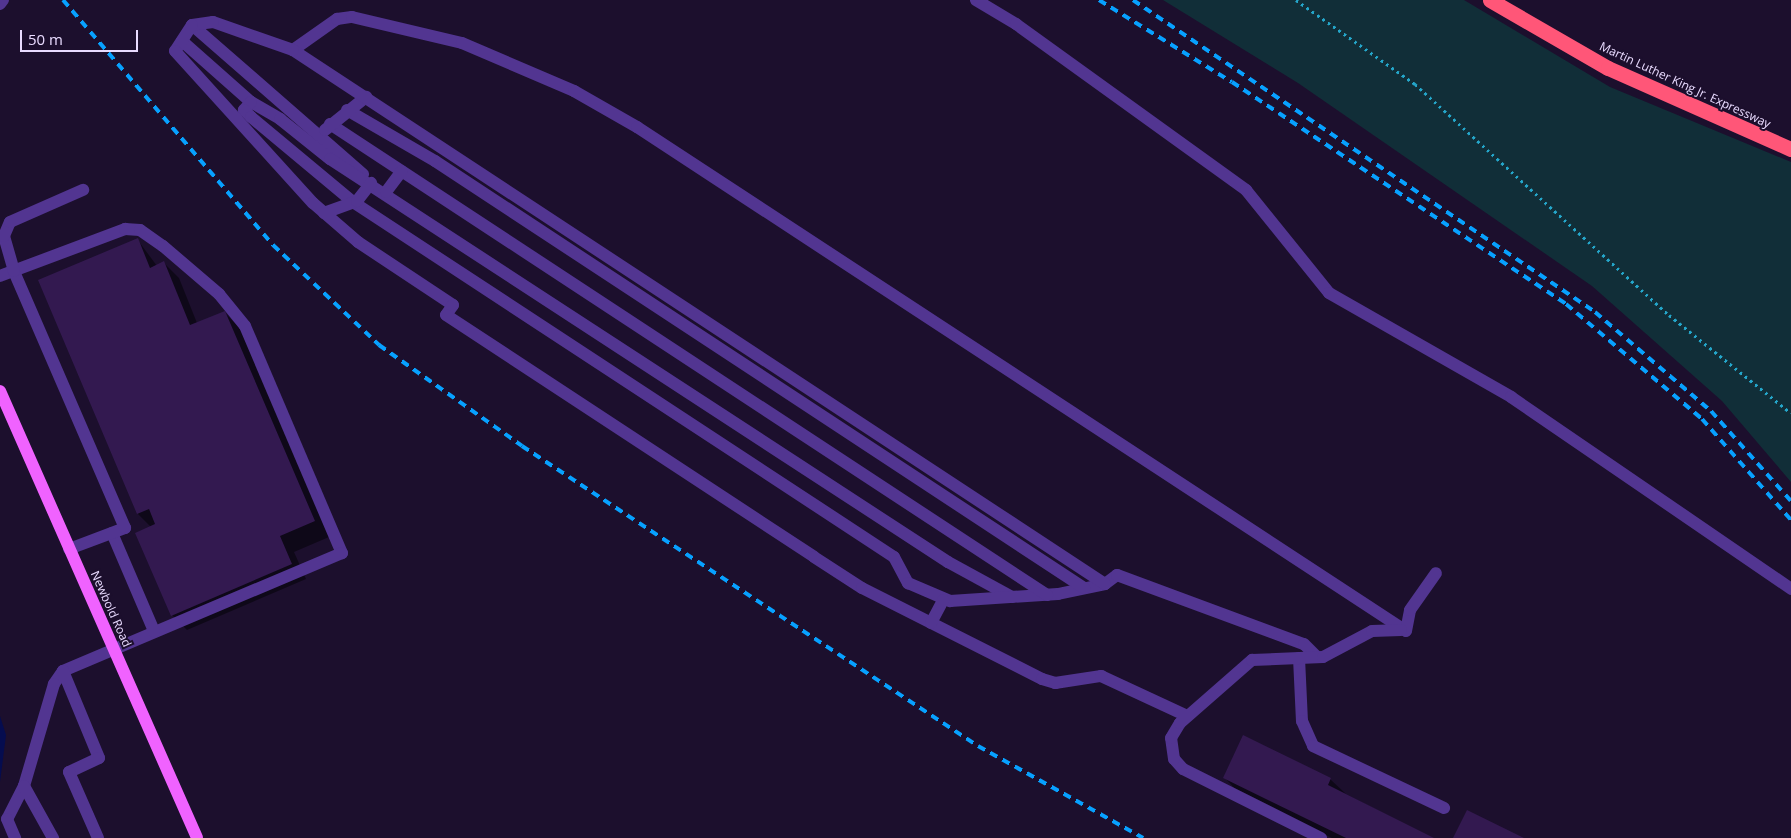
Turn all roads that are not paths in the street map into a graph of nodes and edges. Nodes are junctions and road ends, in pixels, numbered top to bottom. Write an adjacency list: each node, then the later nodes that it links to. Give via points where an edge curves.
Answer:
1 (3, 0): 4 (street)
2 (976, 0): 28 (street, via 1016,24 1246,190 1329,293 1511,397)
3 (1490, 0): 13 (highway, Martin Luther King Jr. Expressway, via 1608,68)
4 (0, 4)
5 (192, 25): 6 (street); 7 (street, via 213,22 230,25); 12 (street)
6 (182, 41): 9 (street); 19 (street, via 175,51 182,62)
7 (293, 50): 8 (street); 34 (street, via 338,19 352,17 462,43 574,91 645,132)
8 (366, 98): 10 (street); 26 (street)
9 (251, 102): 15 (street); 18 (street, via 244,110 251,117)
10 (347, 110): 11 (street); 27 (street, via 443,166)
11 (330, 124): 12 (street); 14 (street)
12 (321, 135): 15 (street)
13 (1791, 149)
14 (402, 171): 17 (street); 29 (street)
15 (371, 183): 17 (street); 18 (street)
16 (83, 190): 20 (street, via 10,222 4,236)
17 (386, 192): 30 (street, via 948,562)
18 (353, 202): 19 (street); 31 (street, via 894,557 908,583)
19 (324, 213): 32 (street, via 358,242 452,305 446,315 839,574)
20 (14, 271): 21 (street); 23 (street, via 125,528); 33 (street, via 125,229 140,230 219,294 245,326 342,553)
21 (0, 276)
22 (0, 391): 24 (main road, Newbold Road)
23 (112, 533): 24 (street); 33 (street)
24 (69, 549): 35 (main road, Newbold Road)
25 (1436, 573): 34 (street, via 1410,610)
26 (1105, 584): 27 (street); 36 (street, via 1117,575 1304,644)
27 (1084, 588): 29 (street)
28 (1791, 589)
29 (1047, 595): 30 (street)
30 (1014, 598): 31 (street)
31 (942, 600): 32 (street)
32 (931, 623): 39 (street, via 1048,682 1101,676)
33 (154, 630): 35 (street)
34 (1406, 630): 36 (street, via 1372,631 1334,654)
35 (113, 648): 38 (street); 45 (main road, Newbold Road)
36 (1318, 657): 37 (street)
37 (1299, 658): 39 (street, via 1247,662); 41 (street, via 1303,726 1313,746)
38 (63, 671): 40 (street, via 54,684); 44 (street, via 99,758 68,772)
39 (1187, 716): 46 (street, via 1171,738 1171,751 1180,766)
40 (24, 786): 42 (street, via 8,819); 43 (street)
41 (1444, 808)
42 (15, 838)
43 (53, 838)
44 (98, 838)
45 (197, 838)
46 (1322, 838)

